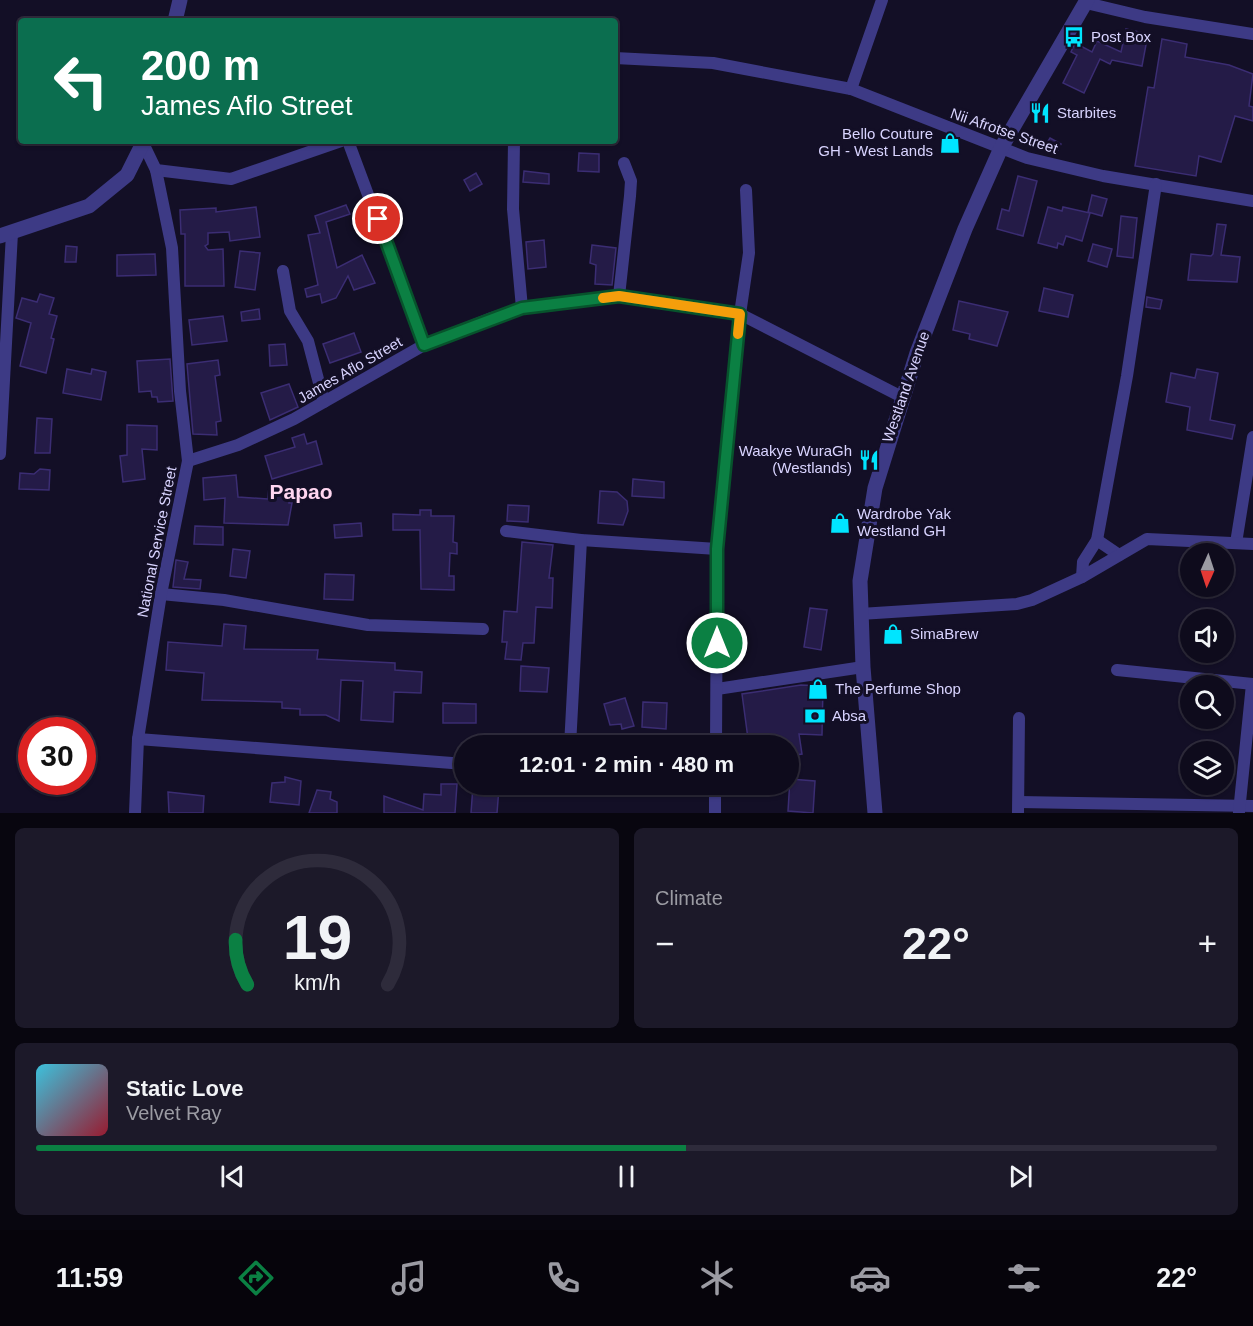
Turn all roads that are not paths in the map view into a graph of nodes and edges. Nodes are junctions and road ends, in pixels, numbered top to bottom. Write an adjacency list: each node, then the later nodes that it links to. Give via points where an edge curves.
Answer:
1 (180, 0): 4 (street)
2 (882, 0): 7 (street)
3 (1087, 2): 5 (street, via 1167,21); 13 (street, Westland Avenue)
4 (176, 18)
5 (1253, 34)
6 (618, 58): 7 (street, Nii Afrotse Street, via 750,68)
7 (851, 90): 13 (street, Nii Afrotse Street)
8 (143, 144): 19 (street, via 127,175 89,206)
9 (145, 144): 15 (street, National Service Street)
10 (332, 144): 15 (street, via 231,179)
11 (349, 144): 24 (street)
12 (514, 144): 22 (street, via 513,209)
13 (1001, 148): 16 (street, Nii Afrotse Street, via 1049,164); 25 (street, Westland Avenue, via 936,302)
14 (624, 163): 21 (street, via 631,181)
15 (156, 170): 29 (street, National Service Street, via 172,248 178,369)
16 (1156, 184): 18 (street, Nii Afrotse Street); 32 (street)
17 (746, 190): 23 (street, via 749,253)
18 (1253, 201)
19 (6, 235): 28 (street)
20 (283, 271): 26 (street, via 290,311 308,341)
21 (619, 296): 22 (street, James Aflo Street); 23 (street, James Aflo Street)
22 (522, 308): 24 (street, James Aflo Street)
23 (740, 314): 25 (street, James Aflo Street); 35 (street)
24 (424, 345): 26 (street, James Aflo Street)
25 (902, 397): 39 (street, Westland Avenue, via 867,525)
26 (324, 402): 29 (street, James Aflo Street, via 238,445)
27 (1253, 437): 33 (street)
28 (0, 454)
29 (188, 461): 38 (street, National Service Street)
30 (506, 531): 31 (street)
31 (581, 540): 35 (street); 46 (street)
32 (1097, 540): 36 (street); 37 (street, via 1083,562)
33 (1236, 543): 34 (street); 36 (street, via 1153,538)
34 (1253, 544)
35 (717, 549): 44 (street)
36 (1119, 555): 37 (street)
37 (1082, 577): 39 (street, via 1017,604)
38 (161, 594): 40 (street, via 224,600 368,625); 48 (street, National Service Street)
39 (860, 614): 41 (street, Westland Avenue)
40 (483, 629)
41 (863, 667): 44 (street); 54 (street, Westland Avenue)
42 (1117, 670): 43 (street)
43 (1252, 684): 53 (street)
44 (717, 689): 47 (street)
45 (1019, 718): 52 (street)
46 (571, 735)
47 (716, 735)
48 (138, 739): 49 (street); 55 (street, National Service Street)
49 (454, 763)
50 (715, 795): 56 (street)
51 (1253, 806): 53 (street)
52 (1019, 807): 53 (street)
53 (1239, 809)
54 (875, 811)
55 (135, 813)
56 (715, 813)

